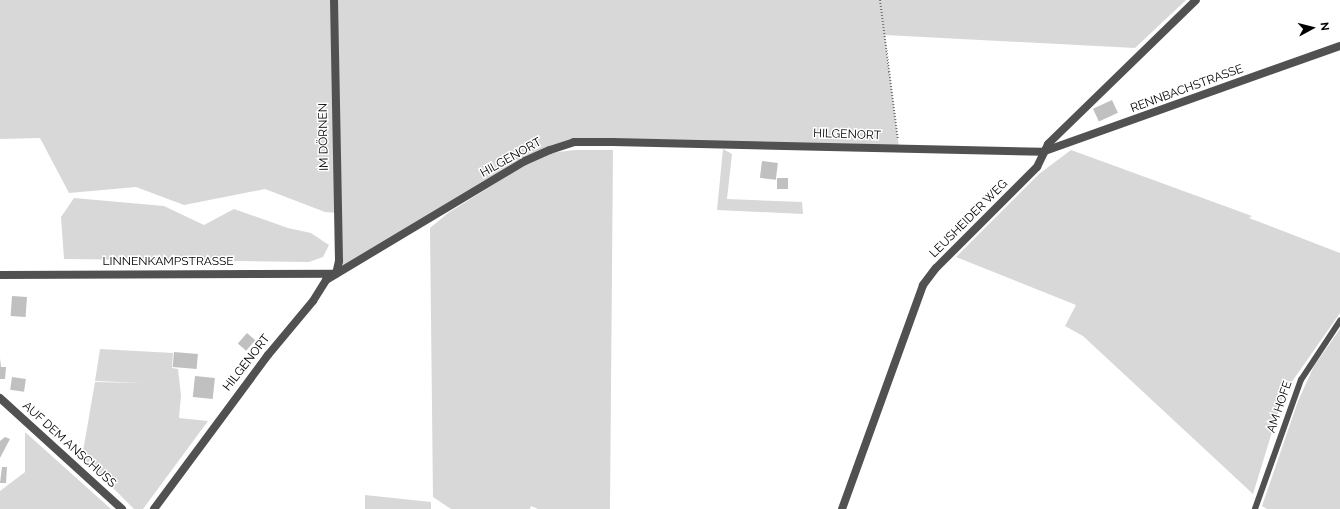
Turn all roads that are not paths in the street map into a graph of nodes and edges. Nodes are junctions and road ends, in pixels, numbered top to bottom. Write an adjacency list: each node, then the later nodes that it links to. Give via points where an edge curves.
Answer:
1 (334, 0): 5 (street, IM DÖRNEN, via 339,260)
2 (1196, 0): 4 (street, LEUSHEIDER WEG)
3 (1340, 46): 4 (street, RENNBACHSTRASSE)
4 (1042, 152): 5 (street, HILGENORT, via 574,142 525,161); 11 (street, LEUSHEIDER WEG, via 1038,167 936,268 923,285)
5 (336, 274): 6 (street, LINNENKAMPSTRASSE); 10 (street, HILGENORT, via 326,280 313,301 260,366)
6 (0, 275)
7 (1340, 321): 12 (lane, AM HOFE, via 1301,380)
8 (0, 398): 9 (street, AUF DEM ANSCHUSS)
9 (122, 509)
10 (154, 509)
11 (842, 509)
12 (1255, 509)

